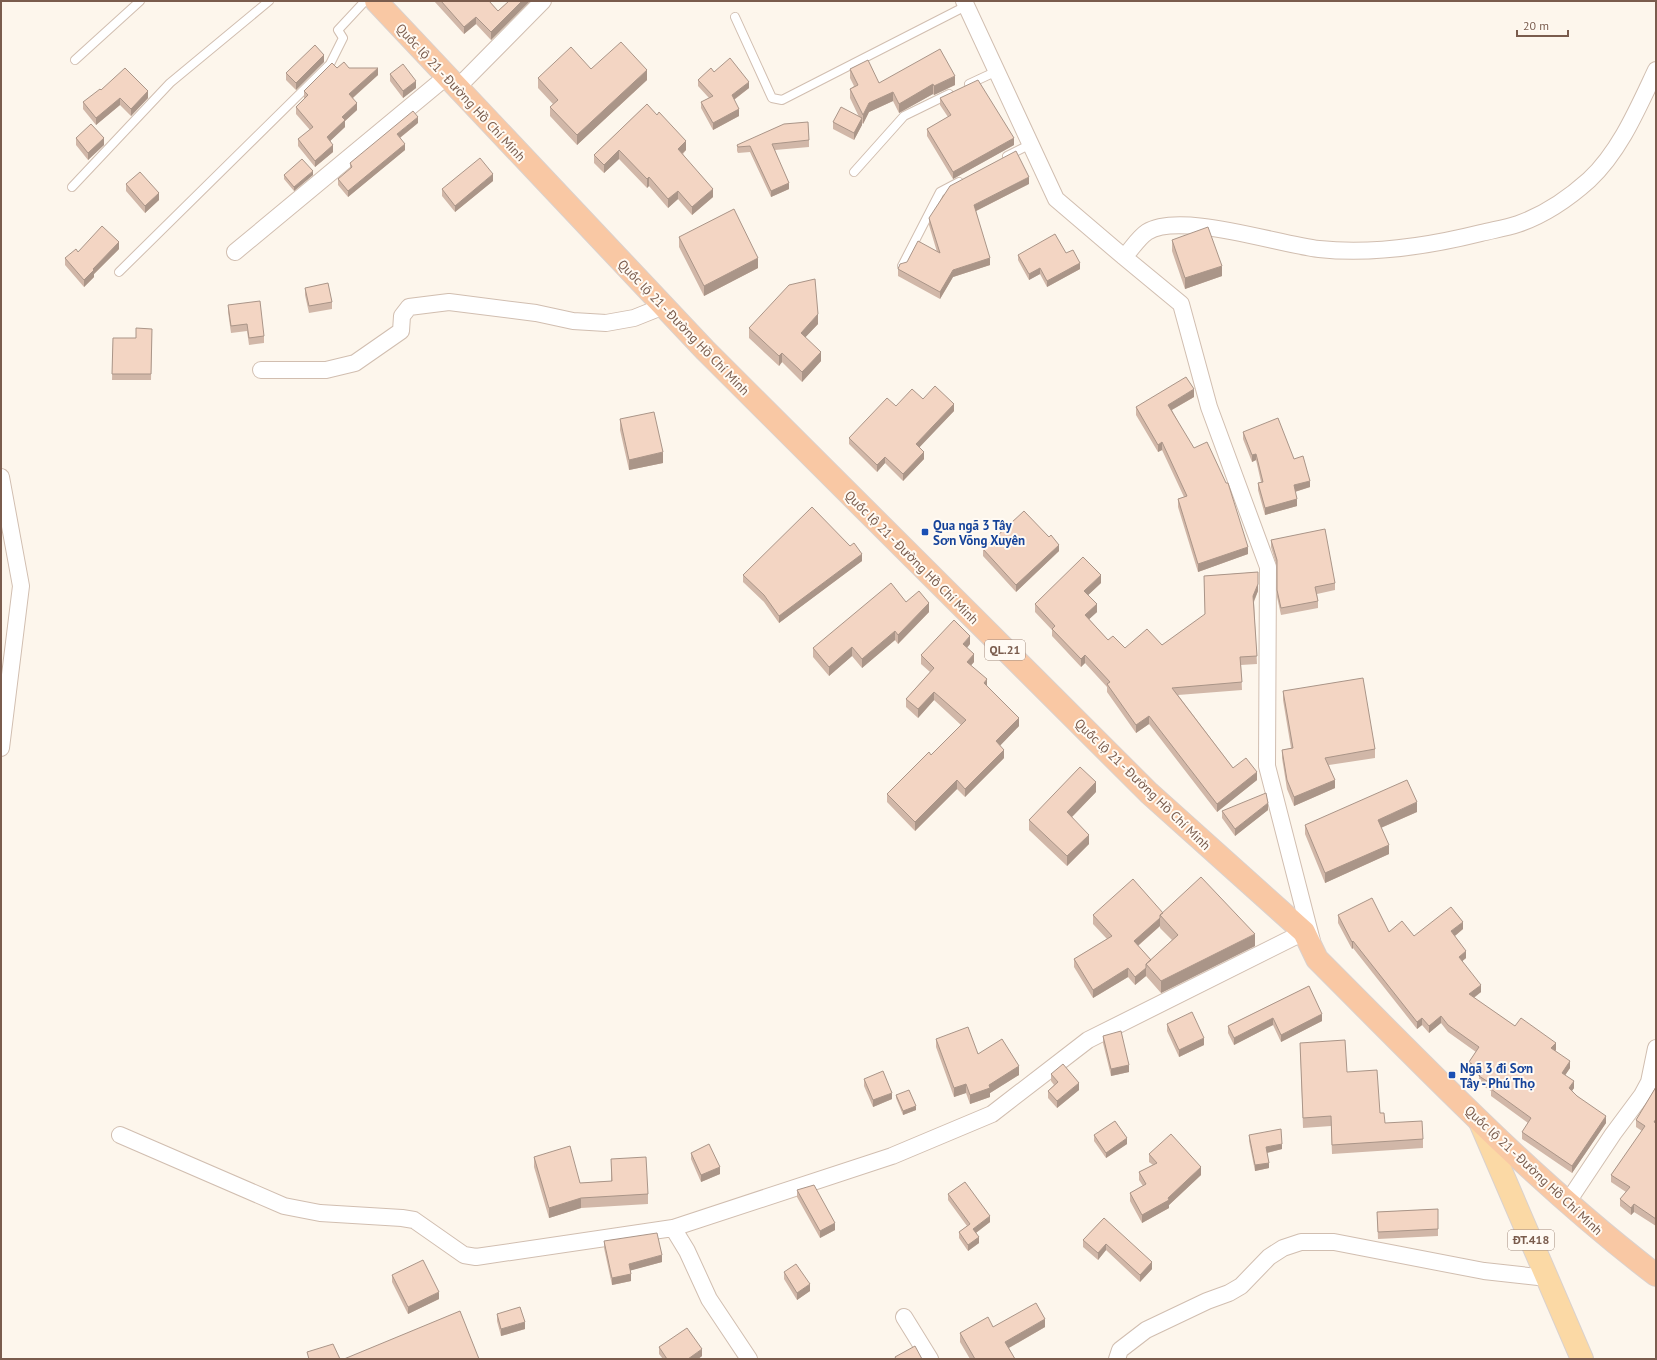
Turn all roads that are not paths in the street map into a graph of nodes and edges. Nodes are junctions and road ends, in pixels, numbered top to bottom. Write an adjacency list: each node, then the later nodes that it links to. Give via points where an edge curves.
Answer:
1 (140, 1): 8 (lane)
2 (269, 1): 16 (lane, via 170,83)
3 (365, 1): 20 (lane, via 338,30 343,38 330,64)
4 (376, 1): 11 (highway, Quốc lộ 21 - Đường Hồ Chí Minh / QL.21)
5 (543, 1): 11 (street)
6 (965, 3): 7 (lane, via 782,100 772,98); 10 (street)
7 (735, 17)
8 (74, 60)
9 (1656, 70): 18 (street, via 1614,150 1590,179 1563,202 1519,224 1444,242 1398,249 1354,250 1320,249 1196,225 1171,225 1147,232)
10 (997, 71): 12 (street); 14 (lane, via 904,116)
11 (452, 83): 17 (street); 21 (highway, Quốc lộ 21 - Đường Hồ Chí Minh / QL.21)
12 (1031, 144): 13 (lane); 18 (street, via 1056,199)
13 (1003, 158)
14 (854, 172)
15 (968, 177): 19 (lane, via 940,192)
16 (72, 187)
17 (234, 252)
18 (1124, 258): 26 (street, via 1181,304 1209,407 1268,567 1268,766)
19 (902, 266)
20 (119, 272)
21 (664, 306): 22 (street, via 634,318 606,324 449,302 409,307 402,316 401,331 355,363 326,370); 25 (highway, Quốc lộ 21 - Đường Hồ Chí Minh / QL.21, via 1149,793)
22 (261, 370)
23 (1, 477): 24 (street, via 21,586)
24 (1, 748)
25 (1304, 932): 26 (highway, Quốc lộ 21 - Đường Hồ Chí Minh / QL.21); 31 (street, via 1088,1040 992,1114 892,1156)
26 (1317, 959): 28 (highway, Quốc lộ 21 - Đường Hồ Chí Minh / QL.21)
27 (1656, 1048): 30 (street, via 1649,1082 1642,1095 1612,1134)
28 (1480, 1122): 30 (highway, Quốc lộ 21 - Đường Hồ Chí Minh / QL.21); 33 (main road, ĐT.418)
29 (120, 1135): 31 (street, via 284,1206 320,1213 414,1220 464,1255 476,1257)
30 (1567, 1203): 32 (highway, Quốc lộ 21 - Đường Hồ Chí Minh / QL.21)
31 (673, 1228): 35 (street, via 687,1251 709,1299)
32 (1656, 1275)
33 (1547, 1278): 37 (street, via 1484,1271 1334,1242 1301,1242 1283,1248 1269,1257 1240,1286 1229,1293 1146,1330 1120,1350); 38 (main road, ĐT.418)
34 (904, 1317): 36 (street)
35 (750, 1359)
36 (930, 1359)
37 (1117, 1359)
38 (1582, 1359)

